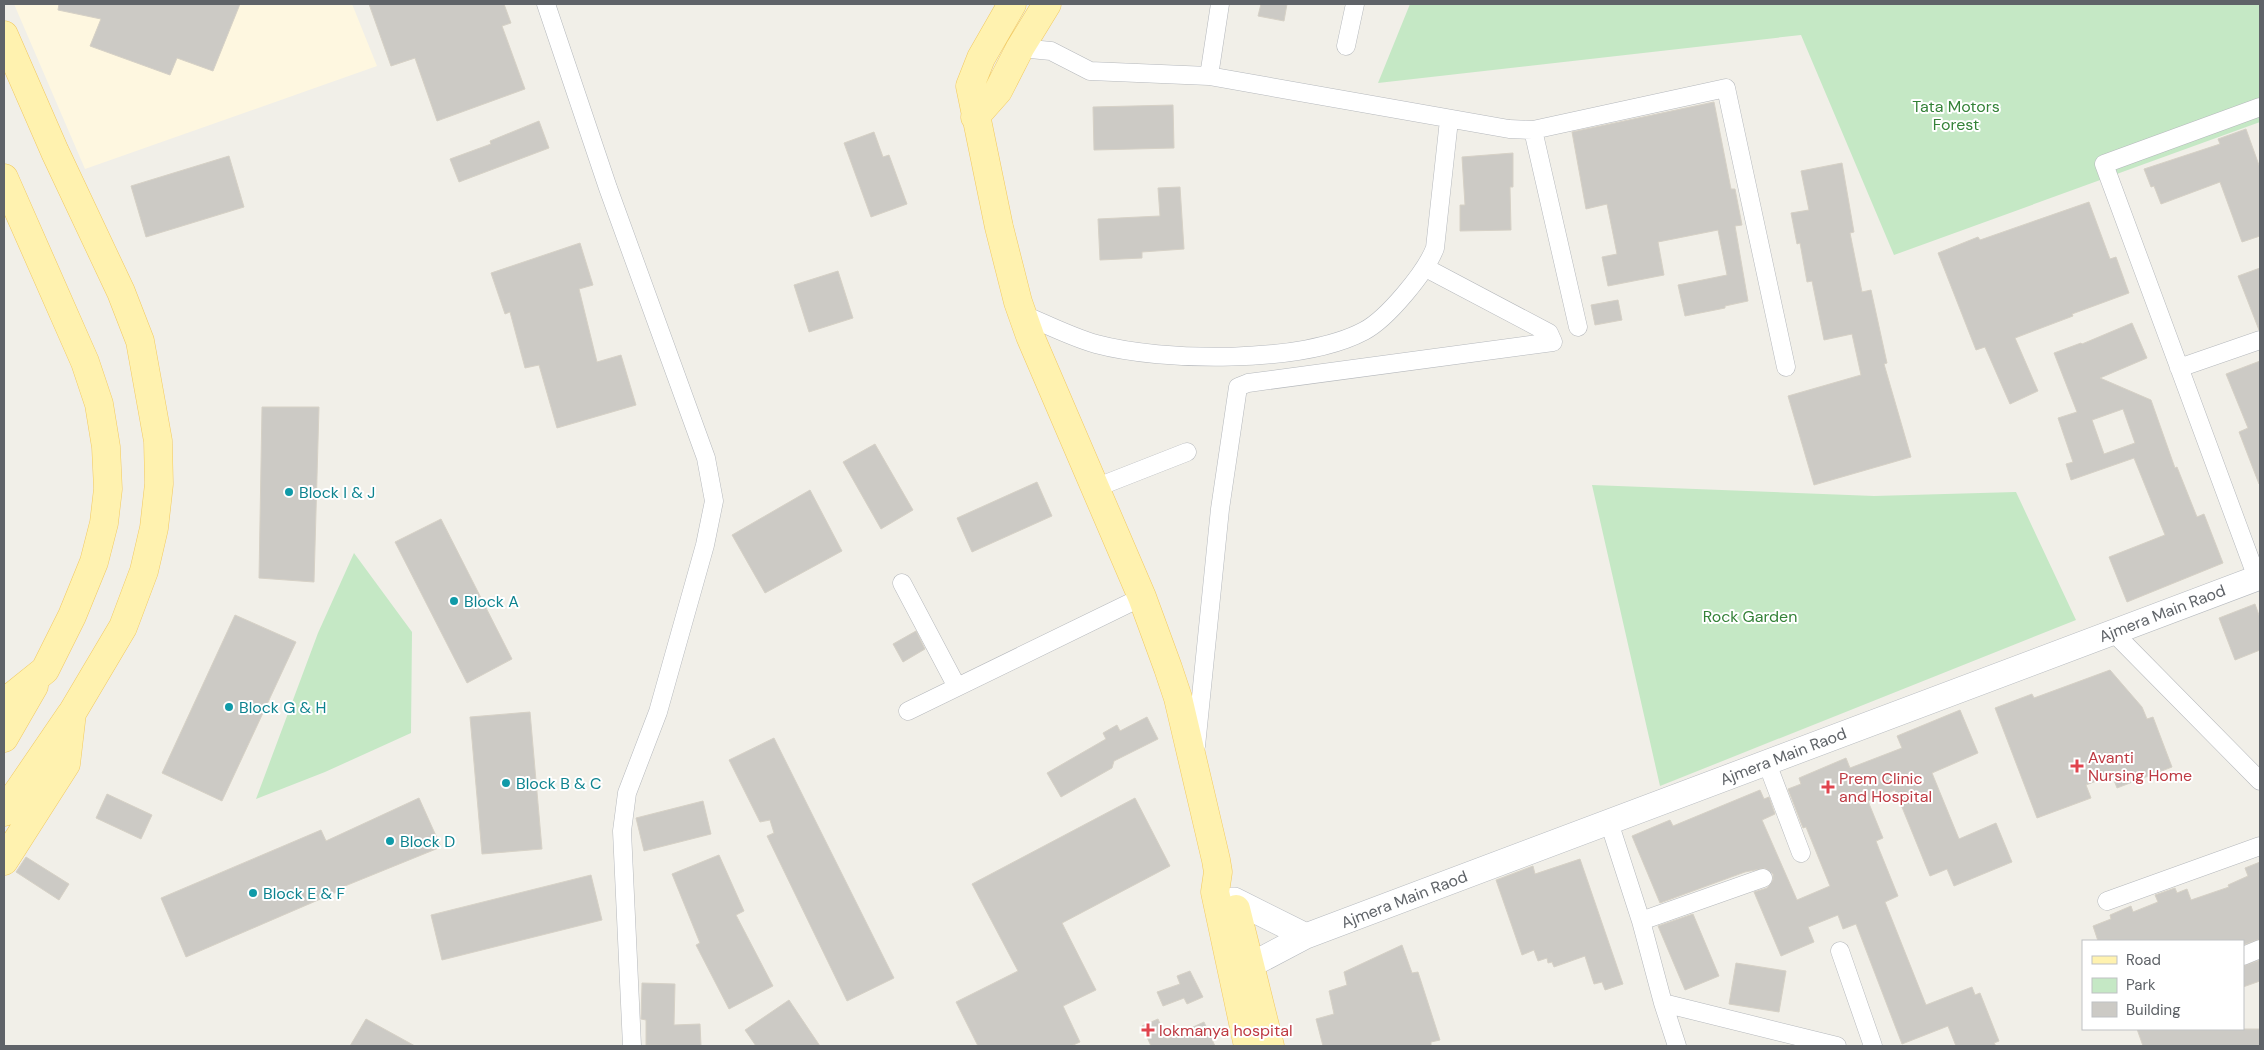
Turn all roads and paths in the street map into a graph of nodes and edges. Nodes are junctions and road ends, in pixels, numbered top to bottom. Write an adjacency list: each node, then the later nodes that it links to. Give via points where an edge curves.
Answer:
1 (546, 4): 49 (street, via 608,188 706,458 714,501 705,545 658,712 627,794 622,831)
2 (1012, 4): 11 (main road, via 981,58 970,86)
3 (1047, 4): 8 (main road)
4 (1220, 4): 9 (street)
5 (1355, 4): 7 (street)
6 (4, 35): 29 (main road, via 121,292 140,341 158,441 159,484 154,528 144,571 123,627)
7 (1346, 46)
8 (1020, 48): 9 (street, via 1051,52 1090,71); 11 (main road, via 998,90)
9 (1209, 76): 12 (street)
10 (2260, 108): 20 (street, via 2104,164)
11 (976, 117): 16 (main road)
12 (1449, 120): 13 (street); 15 (street, via 1435,248)
13 (1533, 130): 17 (street); 19 (street, via 1726,88)
14 (4, 178): 30 (main road, via 85,362 98,404 106,447 108,489 94,562 72,616 45,670)
15 (1426, 268): 16 (street, via 1366,330 1346,339 1300,350 1240,356 1166,355 1095,343); 32 (street, via 1545,330 1553,342 1248,383 1238,387 1220,509)
16 (1022, 314): 22 (main road)
17 (1578, 327)
18 (2260, 340): 20 (street)
19 (1786, 367)
20 (2179, 368): 23 (street)
21 (1187, 452): 22 (street)
22 (1095, 488): 25 (main road)
23 (2258, 577): 26 (street, Ajmera Main Raod)
24 (902, 583): 27 (street)
25 (1142, 597): 27 (street); 32 (main road, via 1178,698)
26 (2113, 632): 31 (street, Ajmera Main Raod); 33 (street)
27 (957, 687): 28 (street)
28 (908, 711)
29 (72, 713): 34 (main road); 38 (main road, via 66,764)
30 (6, 723)
31 (1767, 762): 35 (street, Ajmera Main Raod); 37 (street)
32 (1194, 766): 41 (main road, via 1218,872 1231,890)
33 (2260, 782)
34 (4, 812)
35 (1609, 822): 42 (street); 43 (street, Ajmera Main Raod)
36 (2260, 846): 40 (street)
37 (1801, 853)
38 (4, 861)
39 (1764, 878): 42 (street)
40 (2107, 901)
41 (1226, 902): 43 (street); 47 (main road)
42 (1641, 921): 48 (street)
43 (1306, 936): 47 (street, Ajmera Main Raod)
44 (2260, 949): 46 (street)
45 (1840, 951): 53 (street)
46 (2244, 956)
47 (1241, 967): 50 (main road)
48 (1663, 1002): 51 (street); 52 (street)
49 (632, 1046)
50 (1251, 1046)
51 (1677, 1046)
52 (1837, 1046)
53 (1873, 1046)

